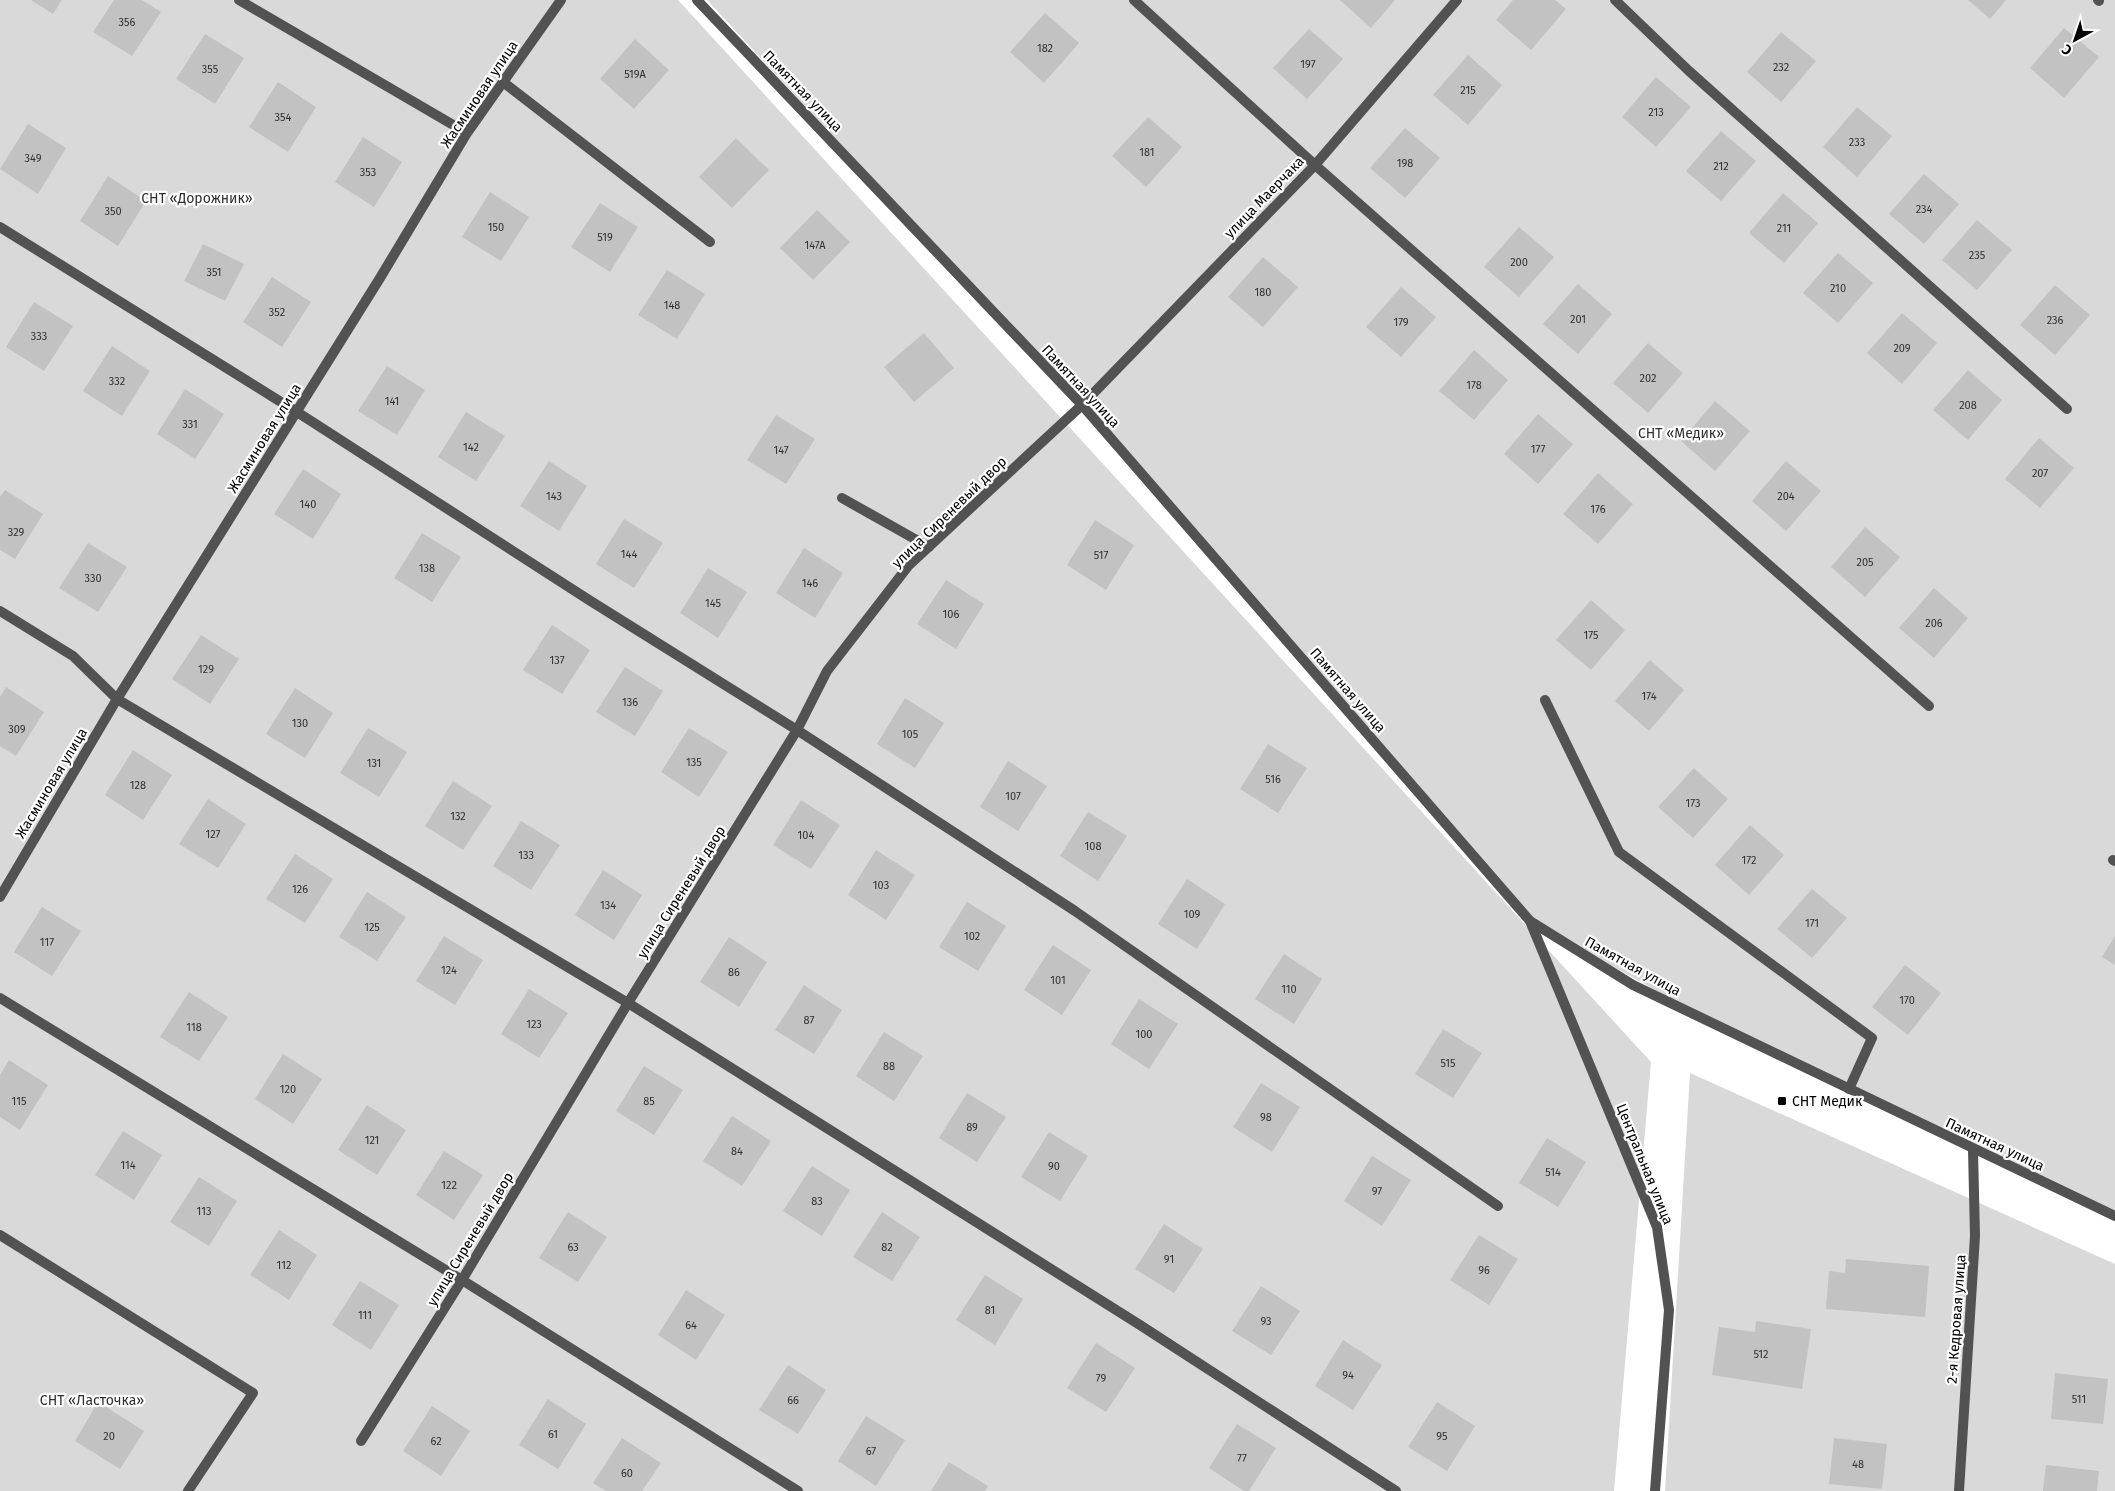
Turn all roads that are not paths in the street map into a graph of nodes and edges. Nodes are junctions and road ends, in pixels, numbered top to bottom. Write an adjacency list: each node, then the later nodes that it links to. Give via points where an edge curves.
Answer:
1 (240, 0): 8 (street)
2 (561, 0): 7 (street, Жасминовая улица)
3 (697, 0): 12 (street, Памятная улица)
4 (1134, 0): 9 (street)
5 (1457, 0): 9 (street, улица Маерчака)
6 (1615, 0): 13 (street, via 1689,71)
7 (503, 82): 8 (street, Жасминовая улица); 11 (street)
8 (466, 133): 14 (street, Жасминовая улица)
9 (1315, 165): 12 (street, улица Маерчака); 20 (street)
10 (0, 227): 14 (street)
11 (710, 242)
12 (1082, 405): 16 (street, улица Сиреневый двор); 23 (street, Памятная улица)
13 (2067, 409)
14 (297, 412): 18 (street, Жасминовая улица); 21 (street)
15 (842, 498): 16 (street)
16 (929, 547): 21 (street, улица Сиреневый двор, via 909,565 827,671)
17 (0, 611): 18 (street, via 73,656)
18 (117, 699): 22 (street, Жасминовая улица); 25 (street)
19 (1546, 700): 26 (street, via 1619,852 1872,1038)
20 (1929, 706)
21 (797, 730): 25 (street, улица Сиреневый двор); 28 (street, via 1075,911)
22 (0, 897)
23 (1530, 921): 26 (street, Памятная улица, via 1634,985); 36 (street, Центральная улица, via 1657,1227 1668,1310)
24 (0, 998): 31 (street)
25 (628, 1003): 31 (street, улица Сиреневый двор); 35 (street)
26 (1849, 1090): 27 (street, Памятная улица)
27 (1973, 1150): 29 (street, Памятная улица); 37 (street, 2-я Кедровая улица, via 1975,1236)
28 (1498, 1206)
29 (2115, 1216)
30 (0, 1235): 33 (street, via 253,1393)
31 (462, 1280): 32 (street, улица Сиреневый двор); 34 (street)
32 (360, 1441)
33 (188, 1491)
34 (798, 1491)
35 (1396, 1491)
36 (1654, 1491)
37 (1959, 1491)

